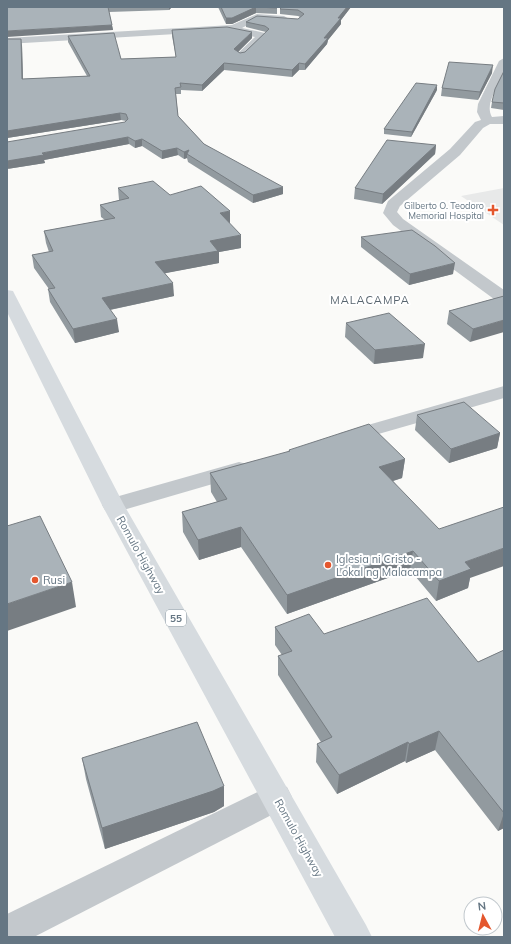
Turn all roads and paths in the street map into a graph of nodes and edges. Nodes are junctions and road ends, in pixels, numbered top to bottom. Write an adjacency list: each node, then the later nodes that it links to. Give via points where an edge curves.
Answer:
1 (297, 20): 2 (street, via 257,17 239,27)
2 (223, 28): 3 (street); 4 (street, via 262,35)
3 (7, 41)
4 (241, 55)
5 (504, 61): 7 (street, via 484,104 483,112)
6 (504, 120): 7 (street)
7 (488, 121): 9 (street, via 479,125 455,152 393,204 390,213 398,222)
8 (7, 295): 13 (highway, Romulo Highway / 55)
9 (504, 298)
10 (504, 392): 11 (street)
11 (328, 443)
12 (259, 463): 13 (street)
13 (113, 505): 14 (highway, Romulo Highway / 55)
14 (276, 797): 15 (street); 16 (highway, Romulo Highway / 55)
15 (7, 932)
16 (354, 937)

